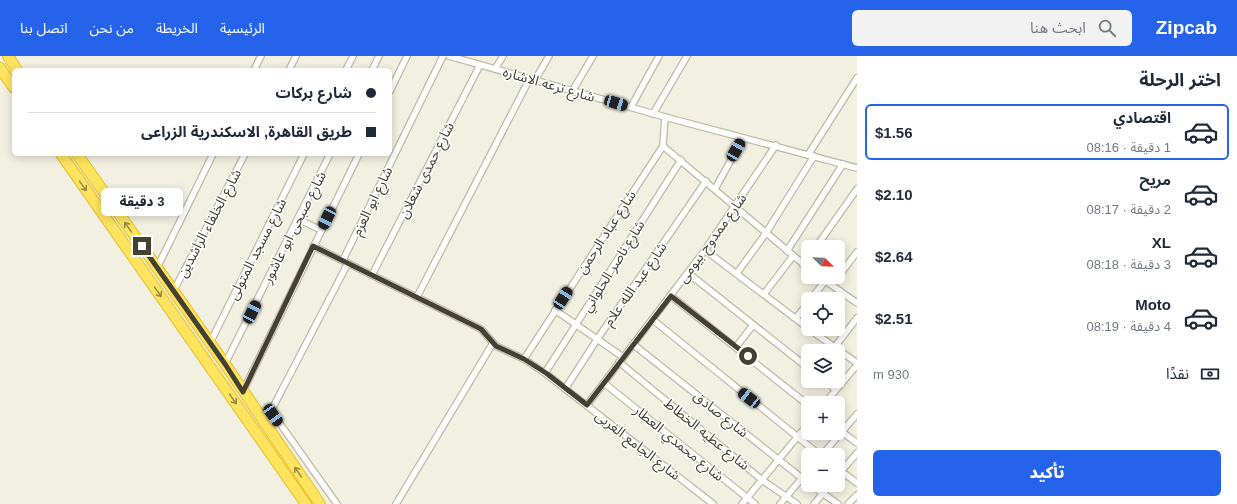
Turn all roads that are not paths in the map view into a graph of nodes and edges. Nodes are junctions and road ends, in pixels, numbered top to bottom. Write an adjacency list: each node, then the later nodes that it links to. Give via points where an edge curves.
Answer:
1 (8, 56): 17 (highway)
2 (261, 56): 18 (street)
3 (296, 56): 19 (street)
4 (354, 56): 20 (street)
5 (379, 56): 21 (street)
6 (407, 56): 26 (street)
7 (443, 56): 58 (street, شارع ابو العزم)
8 (449, 56): 14 (street, شارع ترعه الاشاره)
9 (502, 56): 22 (street)
10 (549, 56): 24 (street)
11 (593, 56): 27 (street)
12 (659, 56): 28 (street)
13 (687, 56): 29 (street)
14 (466, 58): 15 (street, شارع ترعه الاشاره)
15 (480, 65): 22 (street, شارع ترعه الاشاره); 64 (street, شارع حمدى شعلان)
16 (0, 68): 25 (highway)
17 (16, 68)
18 (255, 68)
19 (290, 68)
20 (347, 68)
21 (373, 68)
22 (495, 69): 24 (street, شارع ترعه الاشاره)
23 (857, 78): 41 (street)
24 (533, 79): 27 (street, شارع ترعه الاشاره); 73 (street)
25 (12, 85)
26 (392, 86)
27 (573, 90): 28 (street, شارع ترعه الاشاره)
28 (631, 107): 29 (street, شارع ترعه الاشاره)
29 (653, 114): 30 (street, شارع ترعه الاشاره)
30 (665, 117): 31 (street, شارع ترعه الاشاره); 32 (street)
31 (744, 138): 33 (street, شارع ترعه الاشاره); 46 (street)
32 (663, 146): 42 (street); 75 (street, شارع عباد الرحمن)
33 (776, 146): 41 (street, شارع ترعه الاشاره); 48 (street, شارع ممدوح بيومى)
34 (61, 156): 130 (highway, one-way to 130)
35 (78, 156): 60 (highway, one-way to 35)
36 (212, 156): 60 (street)
37 (244, 156): 67 (street, شارع الخلفاء الراشدين)
38 (303, 156): 85 (street, شارع مسجد المتولى)
39 (329, 156): 49 (street, شارع صبحى ابو عاشور)
40 (358, 156): 50 (street)
41 (811, 156): 43 (street, شارع ترعه الاشاره); 51 (street)
42 (681, 160): 45 (street); 81 (street, شارع ناصر الحلواني)
43 (843, 164): 44 (street, شارع ترعه الاشاره); 55 (street)
44 (857, 168)
45 (706, 182): 46 (street); 84 (street, شارع عبد الله علام)
46 (715, 189): 48 (street)
47 (857, 189): 52 (street)
48 (736, 207): 51 (street); 54 (street, شارع ممدوح بيومى)
49 (298, 219): 50 (street); 95 (street, شارع صبحى ابو عاشور)
50 (321, 230): 53 (street)
51 (766, 233): 55 (street); 63 (street)
52 (821, 240)
53 (313, 246): 58 (street, شارع الجامع الغربى); 102 (street)
54 (705, 250): 62 (street, شارع ممدوح بيومى); 63 (street)
55 (787, 251): 57 (street)
56 (856, 255): 61 (street)
57 (793, 256): 59 (street); 70 (street)
58 (345, 262): 64 (street, شارع الجامع الغربى); 106 (street, شارع ابو العزم)
59 (801, 262)
60 (157, 268): 67 (highway)
61 (845, 268)
62 (688, 273): 72 (street, شارع ممدوح بيومى); 82 (street)
63 (737, 273): 70 (street)
64 (372, 275): 73 (street, شارع الجامع الغربى)
65 (823, 284): 68 (street)
66 (831, 285): 69 (street)
67 (173, 292): 85 (highway)
68 (816, 292)
69 (840, 292)
70 (764, 294): 77 (street)
71 (845, 295): 74 (street)
72 (671, 296): 79 (street, شارع ممدوح بيومى); 90 (street)
73 (417, 297): 86 (street, شارع الجامع الغربى, via 481,329 489,335)
74 (857, 303)
75 (555, 310): 81 (street, شارع عطيه الخطاط); 92 (street, شارع عباد الرحمن)
76 (801, 312): 77 (street)
77 (796, 318): 80 (street)
78 (857, 318): 88 (street)
79 (653, 320): 89 (street, شارع ممدوح بيومى); 112 (street)
80 (801, 322)
81 (576, 324): 84 (street, شارع عطيه الخطاط); 97 (street, شارع ناصر الحلواني)
82 (754, 325): 90 (street); 94 (street)
83 (819, 336): 87 (street)
84 (598, 338): 93 (street, شارع عطيه الخطاط); 99 (street, شارع عبد الله علام)
85 (210, 343): 95 (highway)
86 (493, 343): 92 (street, شارع الجامع الغربى); 133 (street)
87 (829, 344)
88 (837, 344)
89 (634, 345): 93 (street, شارع ممدوح بيومى); 118 (street, شارع صادق)
90 (736, 347): 104 (street)
91 (845, 356): 96 (street)
92 (524, 359): 97 (street, شارع الجامع الغربى)
93 (621, 359): 98 (street, شارع ممدوح بيومى); 123 (street, شارع عطيه الخطاط)
94 (801, 362)
95 (225, 364): 102 (highway)
96 (857, 364): 101 (street)
97 (546, 373): 99 (street, شارع الجامع الغربى)
98 (604, 383): 105 (street, شارع ممدوح بيومى); 129 (street, شارع محمدي العطار)
99 (565, 388): 105 (street, شارع الجامع الغربى)
100 (833, 388): 101 (street)
101 (836, 390): 103 (street)
102 (243, 392): 108 (highway)
103 (831, 396)
104 (801, 399)
105 (587, 405): 134 (street, شارع الجامع الغربى)
106 (271, 411): 108 (street, شارع ابو العزم); 132 (street)
107 (857, 414): 109 (street)
108 (264, 422): 131 (highway, one-way to 108)
109 (845, 425)
110 (801, 432): 112 (street)
111 (845, 434): 114 (street)
112 (798, 436): 115 (street); 118 (street)
113 (832, 440): 116 (street)
114 (857, 443)
115 (813, 448)
116 (826, 448)
117 (857, 453): 119 (street)
118 (779, 460): 121 (street, شارع صادق); 123 (street)
119 (845, 466)
120 (845, 476): 124 (street)
121 (801, 477)
122 (801, 479): 128 (street)
123 (762, 480): 128 (street, شارع عطيه الخطاط); 129 (street)
124 (857, 483)
125 (820, 492): 126 (street)
126 (823, 494): 139 (street); 140 (street)
127 (857, 495): 141 (street)
128 (786, 497): 137 (street); 138 (street, شارع عطيه الخطاط)
129 (747, 498): 135 (street); 136 (street, شارع محمدي العطار)
130 (306, 504)
131 (320, 504)
132 (337, 504)
133 (396, 504)
134 (713, 504)
135 (742, 504)
136 (755, 504)
137 (780, 504)
138 (797, 504)
139 (814, 504)
140 (838, 504)
141 (848, 504)

